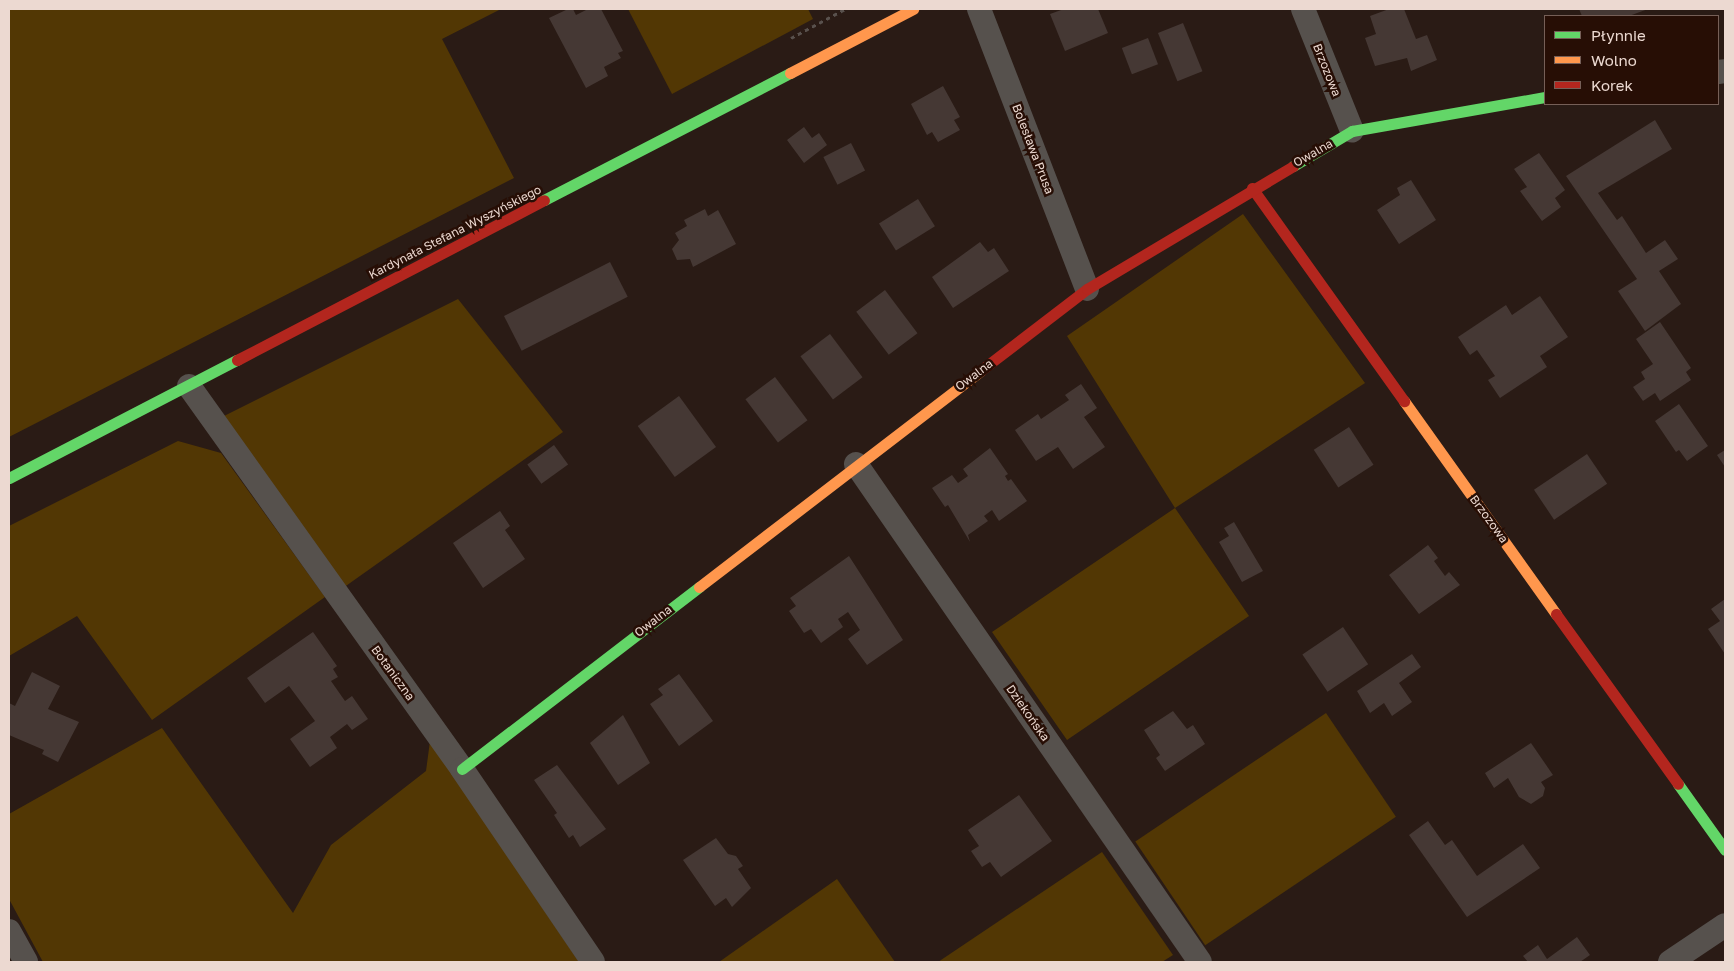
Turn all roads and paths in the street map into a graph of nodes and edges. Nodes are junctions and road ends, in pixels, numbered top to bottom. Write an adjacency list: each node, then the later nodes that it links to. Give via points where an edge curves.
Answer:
1 (913, 9): 8 (street, Kardynała Stefana Wyszyńskiego)
2 (979, 9): 7 (street, Bolesława Prusa)
3 (1303, 9): 5 (street, Brzozowa)
4 (1544, 97): 5 (street, Owalna)
5 (1352, 131): 6 (street, Owalna)
6 (1252, 188): 7 (street, Owalna); 12 (street, Brzozowa)
7 (1086, 290): 9 (street, Owalna)
8 (189, 386): 10 (street, Kardynała Stefana Wyszyńskiego); 11 (street, Botaniczna)
9 (856, 464): 11 (street, Owalna); 17 (street, Dziekońska)
10 (9, 478)
11 (462, 769): 16 (street, Botaniczna)
12 (1725, 850)
13 (1725, 925): 18 (street)
14 (9, 931): 15 (street)
15 (26, 962)
16 (593, 962)
17 (1200, 962)
18 (1670, 962)

